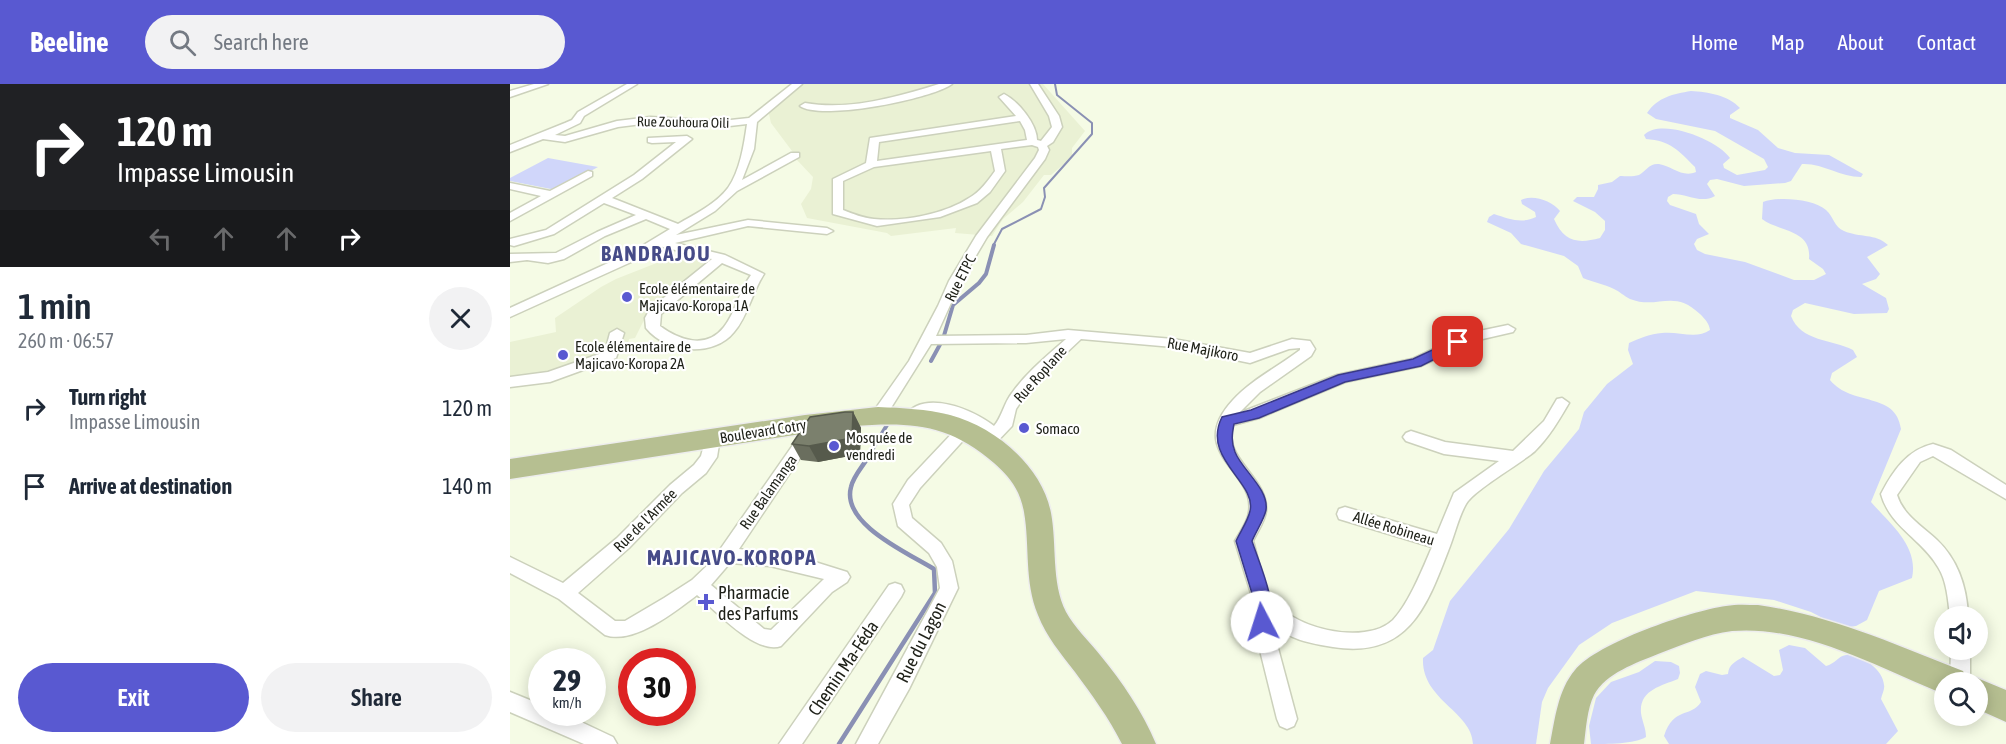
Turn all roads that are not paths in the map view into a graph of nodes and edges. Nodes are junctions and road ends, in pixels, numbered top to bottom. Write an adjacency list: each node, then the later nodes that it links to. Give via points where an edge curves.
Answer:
1 (544, 84): 6 (street)
2 (633, 84): 11 (street, via 571,124)
3 (798, 84): 10 (street)
4 (948, 84): 8 (street, via 851,107)
5 (1034, 84): 13 (street, Rue ETPC, via 1057,127 1049,140)
6 (510, 94)
7 (1004, 97): 9 (street)
8 (805, 106)
9 (1021, 118): 13 (street); 17 (street, via 874,140)
10 (752, 121): 11 (street, Rue Zouhoura Oili, via 721,124 650,120 617,124 565,139); 20 (street, via 749,149)
11 (544, 136): 15 (street)
12 (652, 140): 22 (street, via 687,139)
13 (1037, 143): 14 (street); 35 (street, Rue ETPC, via 1044,150 1040,159 982,236 955,281)
14 (995, 147): 17 (street); 17 (street, via 1000,171 987,190 968,204 902,221 877,223 837,212 838,179)
15 (510, 149)
16 (795, 155): 20 (street)
17 (872, 165)
18 (588, 174): 21 (street)
19 (510, 186): 21 (street)
20 (733, 189): 25 (street)
21 (553, 195): 24 (street)
22 (603, 198): 23 (street); 27 (street, via 550,232)
23 (644, 216): 25 (street); 29 (street, via 560,256)
24 (510, 218)
25 (680, 229): 28 (street)
26 (828, 231): 28 (street, via 749,223)
27 (514, 242)
28 (658, 242): 30 (street); 31 (street)
29 (510, 258)
30 (721, 258): 30 (street, via 655,312 653,328 690,346 709,343 732,327 758,274)
31 (510, 314)
32 (1508, 329): 39 (street, via 1470,337 1416,363 1342,378 1274,407)
33 (617, 333): 36 (street, via 611,355 550,376)
34 (1078, 335): 35 (street, Rue Majikoro); 39 (street, Rue Majikoro, via 1173,343 1250,358 1294,343 1307,346 1306,353 1252,392); 42 (street, Rue Roplane, via 1017,396 1007,422)
35 (932, 340): 38 (street, Rue ETPC)
36 (510, 382)
37 (1562, 403): 44 (street, via 1549,425)
38 (879, 415): 40 (main road, Boulevard Cotry); 42 (main road, Boulevard Cotry, via 952,424)
39 (1227, 421): 54 (street, via 1224,439 1228,454 1258,504 1244,541)
40 (816, 423): 43 (main road, Boulevard Cotry); 49 (street, Rue Balamanga)
41 (1411, 436): 44 (street, via 1444,448)
42 (975, 437): 63 (street, Rue du Lagon, via 914,484 901,504 904,521 935,548 946,566 949,588); 64 (main road, Boulevard Cotry, via 1020,472 1029,484 1037,512 1042,586 1054,618)
43 (712, 438): 45 (main road, Boulevard Cotry); 53 (street, Rue de l'Armée, via 709,457 700,469)
44 (1516, 457): 48 (street, via 1460,498)
45 (510, 469)
46 (2006, 493): 55 (street, via 1933,450 1914,458 1889,494 1890,503 1900,515 1941,556 1953,580)
47 (1345, 514): 48 (street, Allée Robineau)
48 (1443, 543): 54 (street, via 1437,563 1412,608 1399,626 1377,639 1350,641 1302,633 1286,624)
49 (725, 556): 51 (street, Rue Balamanga); 51 (street, via 752,556 812,566 841,577 774,640 759,636)
50 (510, 564): 53 (street, Rue Balamanga)
51 (698, 585): 53 (street, Rue Balamanga, via 671,604 619,630 612,629)
52 (895, 591): 62 (street, Chemin Ma-Féda)
53 (565, 593)
54 (1262, 600): 60 (street, via 1262,622)
55 (1957, 606)
56 (1934, 675): 65 (main road, via 1796,624 1734,618 1652,643 1599,669 1586,679 1581,690)
57 (1988, 698): 59 (main road)
58 (510, 702): 61 (street)
59 (2006, 706)
60 (1287, 719)
61 (606, 744)
62 (790, 744)
63 (867, 744)
64 (1139, 744)
65 (1567, 744)

